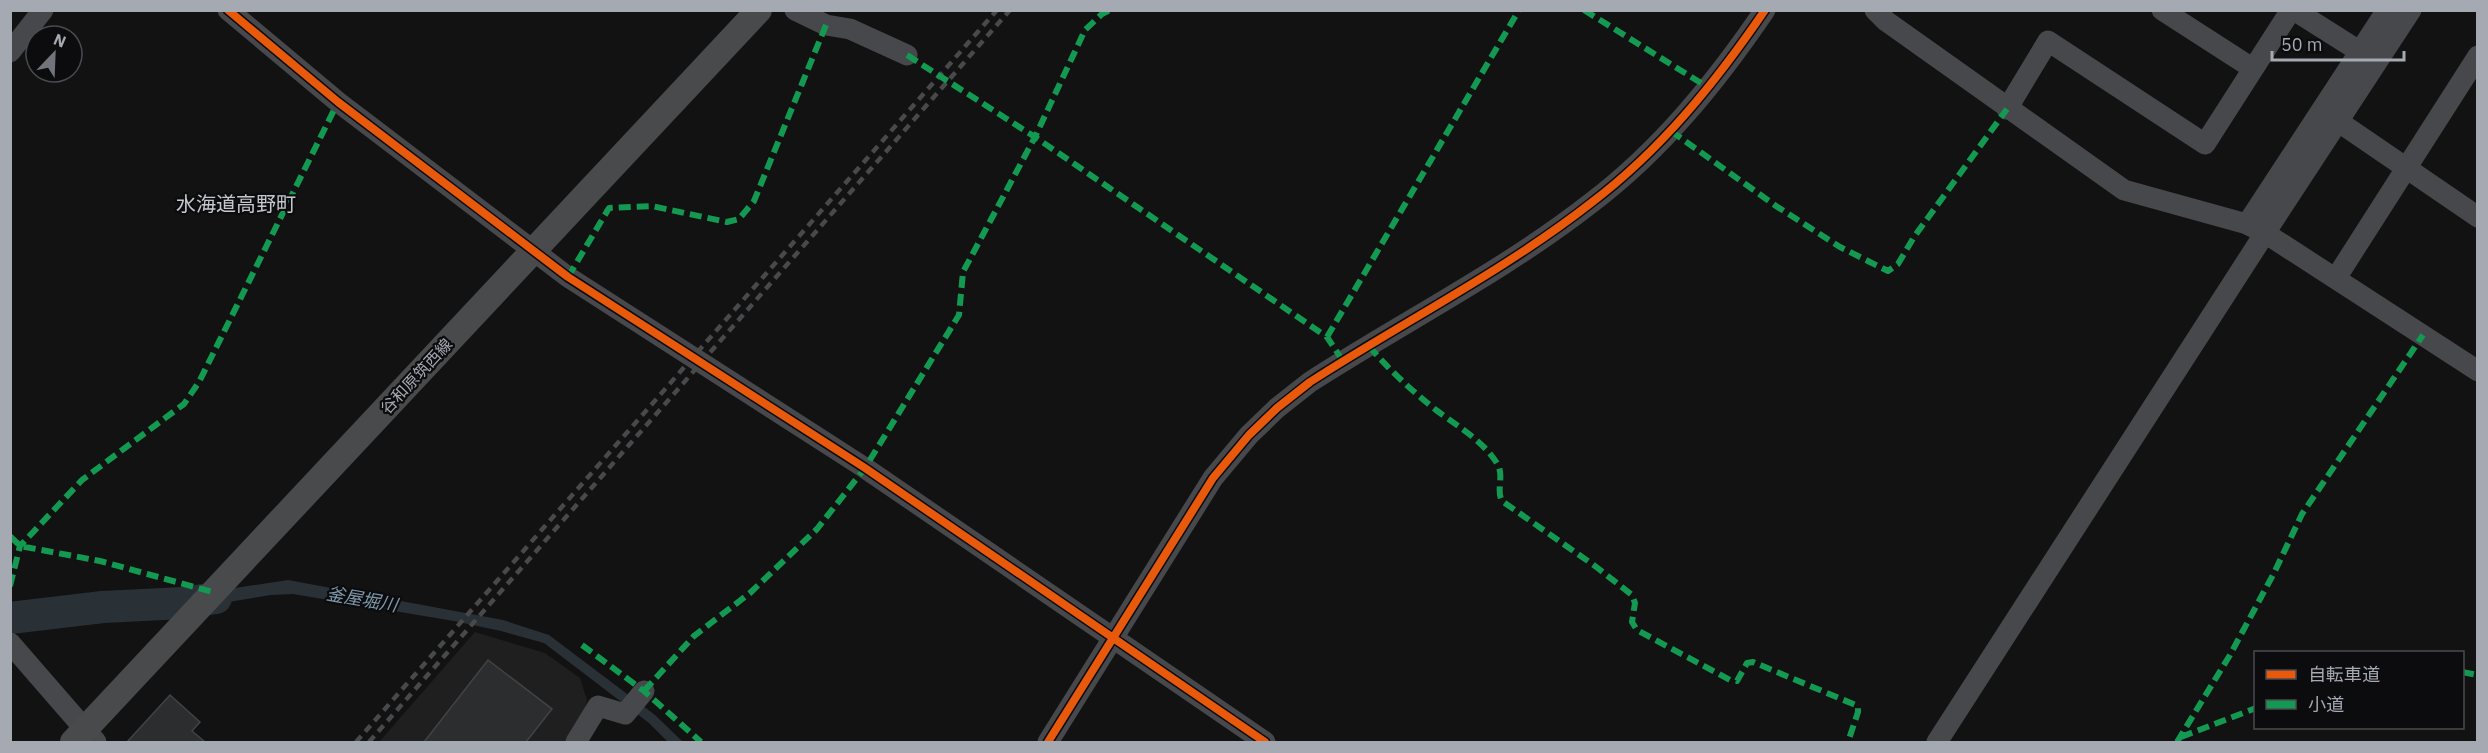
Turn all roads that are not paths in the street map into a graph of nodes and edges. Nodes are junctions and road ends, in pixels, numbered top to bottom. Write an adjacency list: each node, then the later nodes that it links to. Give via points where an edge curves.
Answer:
1 (43, 10): 11 (street)
2 (228, 10): 21 (street, via 338,102)
3 (759, 10): 21 (main road, 谷和原筑西線)
4 (795, 10): 12 (street, via 826,25 850,28)
5 (1765, 10): 24 (street, via 1709,88 1636,165 1593,202 1553,232 1310,382 1249,435 1213,478)
6 (1875, 10): 16 (street)
7 (2162, 10): 15 (street)
8 (2293, 10): 14 (street); 15 (street)
9 (2387, 10): 14 (street)
10 (2411, 10): 14 (street)
11 (10, 52)
12 (907, 55)
13 (2478, 56): 18 (street)
14 (2368, 58): 17 (street); 20 (street)
15 (2252, 68): 16 (street, via 2205,144 2048,41)
16 (2007, 109): 20 (street, via 2124,190)
17 (2339, 122): 18 (street); 20 (street)
18 (2405, 168): 19 (street); 22 (street)
19 (2478, 216)
20 (2256, 228): 22 (street); 31 (street)
21 (534, 251): 24 (street, via 619,311 865,468); 27 (main road, 谷和原筑西線, via 205,601)
22 (2336, 278): 23 (street)
23 (2478, 371)
24 (1113, 639): 29 (street); 30 (street)
25 (10, 643): 27 (street)
26 (644, 691): 28 (street, via 625,714 598,706)
27 (85, 738)
28 (576, 742)
29 (1048, 742)
30 (1265, 742)
31 (1937, 742)

